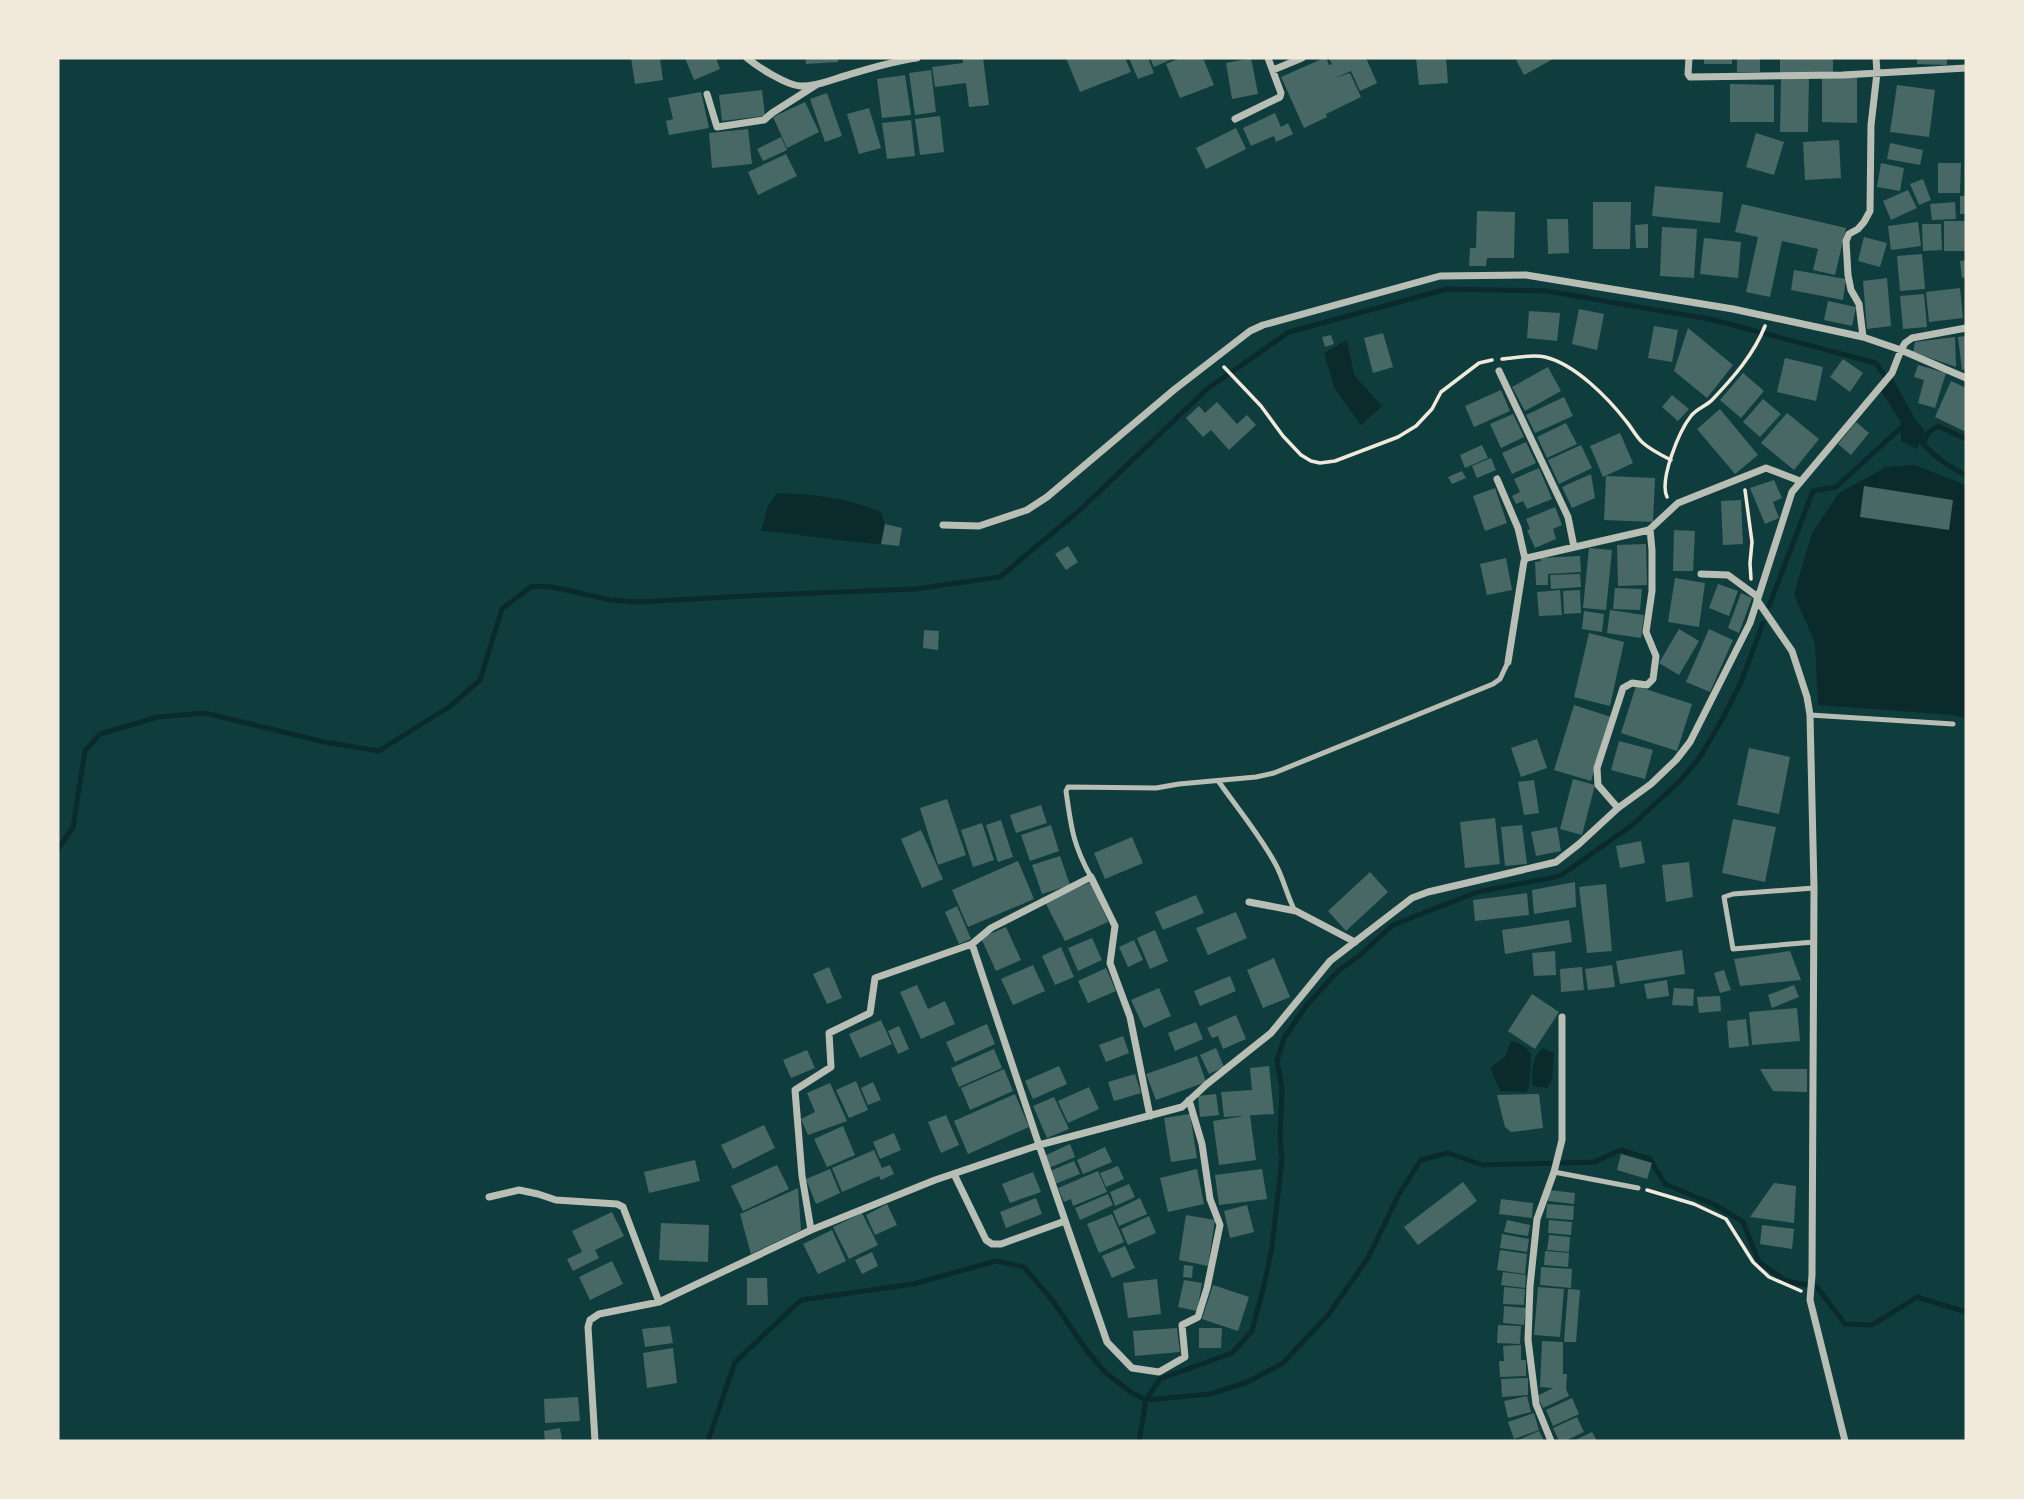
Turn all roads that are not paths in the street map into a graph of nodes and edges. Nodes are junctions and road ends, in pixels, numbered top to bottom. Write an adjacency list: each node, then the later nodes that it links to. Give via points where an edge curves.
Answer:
1 (747, 58): 11 (street, via 796,85)
2 (917, 58): 7 (street)
3 (1268, 58): 9 (street)
4 (1302, 58): 9 (street)
5 (1689, 58): 10 (street, via 1690,77)
6 (1876, 58): 10 (street)
7 (875, 62): 11 (street)
8 (1966, 68): 10 (street)
9 (1273, 70): 13 (street, via 1280,97)
10 (1877, 73): 15 (street, via 1870,211 1846,242 1848,275 1859,304)
11 (820, 83): 12 (street, via 764,120 717,127)
12 (707, 94)
13 (1235, 119)
14 (1966, 328): 16 (street, via 1912,338)
15 (1863, 337): 16 (street); 21 (street, via 1733,309 1526,275 1440,276 1250,331 1027,510 979,526)
16 (1901, 351): 18 (street); 20 (street, via 1892,373)
17 (1499, 371): 23 (street, via 1568,517)
18 (1966, 378)
19 (1497, 479): 24 (street, via 1518,528)
20 (1800, 481): 22 (street, via 1768,468 1680,502); 26 (street, via 1792,492)
21 (943, 525)
22 (1650, 530): 23 (street); 31 (street, via 1652,591 1646,632 1656,656 1653,679 1623,688 1597,768 1598,785)
23 (1574, 547): 24 (street)
24 (1525, 559): 27 (street)
25 (1701, 574): 26 (street, via 1728,575)
26 (1758, 596): 28 (street, via 1792,651); 31 (street, via 1750,623 1690,742 1651,784)
27 (1507, 662): 30 (lane, via 1500,680 1493,684 1275,773)
28 (1810, 715): 29 (lane); 33 (street)
29 (1954, 724)
30 (1219, 782): 32 (lane, via 1142,789 1068,787 1072,834); 35 (lane, via 1270,853)
31 (1618, 808): 36 (street, via 1556,862 1412,898)
32 (1091, 877): 38 (street, via 991,928); 41 (street, via 1115,926 1110,963 1130,1017)
33 (1814, 888): 37 (street); 37 (lane, via 1724,897 1733,949)
34 (1249, 902): 35 (street)
35 (1296, 911): 36 (street)
36 (1355, 942): 40 (street, via 1331,961 1271,1033)
37 (1814, 942): 52 (street, via 1810,1300)
38 (972, 944): 42 (street); 48 (street, via 875,978 870,1013 829,1033 831,1067 795,1090)
39 (1562, 1017): 43 (street, via 1562,1140)
40 (1189, 1100): 41 (street, via 1182,1107); 47 (street, via 1220,1225 1198,1317 1182,1325 1185,1357 1160,1372 1132,1368 1107,1342)
41 (1150, 1116): 42 (street)
42 (1039, 1145): 44 (street); 47 (street)
43 (1554, 1172): 45 (lane); 51 (street, via 1537,1219 1528,1340 1536,1404)
44 (954, 1174): 47 (street, via 992,1244); 48 (street)
45 (1638, 1188)
46 (489, 1197): 49 (street, via 519,1190 556,1200 623,1207)
47 (1065, 1221)
48 (811, 1230): 49 (street)
49 (659, 1303): 50 (street, via 599,1314 590,1320)
50 (595, 1441)
51 (1551, 1441)
52 (1844, 1441)

